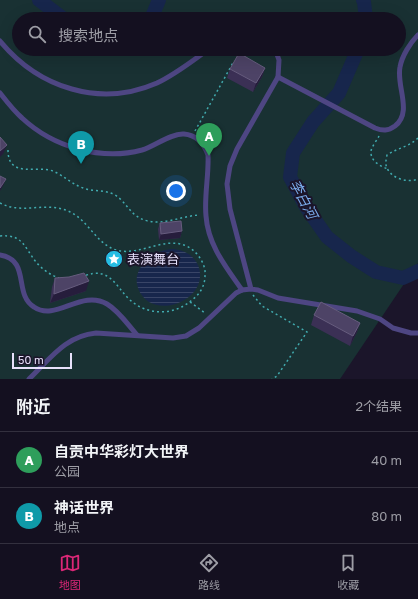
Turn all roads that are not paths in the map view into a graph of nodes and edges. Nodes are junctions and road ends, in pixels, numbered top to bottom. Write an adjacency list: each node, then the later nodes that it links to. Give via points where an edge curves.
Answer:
1 (418, 35): 3 (lane)
2 (0, 41): 4 (lane)
3 (406, 53)
4 (12, 54)
5 (14, 56): 6 (lane, via 22,64 52,82 79,91 107,94 157,83)
6 (200, 56)
7 (278, 56): 9 (lane)
8 (404, 56): 9 (lane, via 400,67 404,108 402,119 389,130 382,130 357,119)
9 (278, 77): 12 (lane, via 237,149 228,176 230,209)
10 (0, 93): 13 (lane, via 36,130 65,145 87,151 126,153 144,149 178,134 192,136 201,142 208,155 207,227 214,247)
11 (0, 255): 15 (lane, via 10,258 18,266 25,298 33,307 50,311 79,301 102,302 114,309)
12 (251, 289): 13 (lane); 14 (lane, via 278,298 357,311 380,319 393,328)
13 (242, 290): 15 (lane, via 199,328 186,336 173,338)
14 (418, 333)
15 (137, 335): 16 (lane, via 96,333 75,337 63,345)
16 (29, 379)

